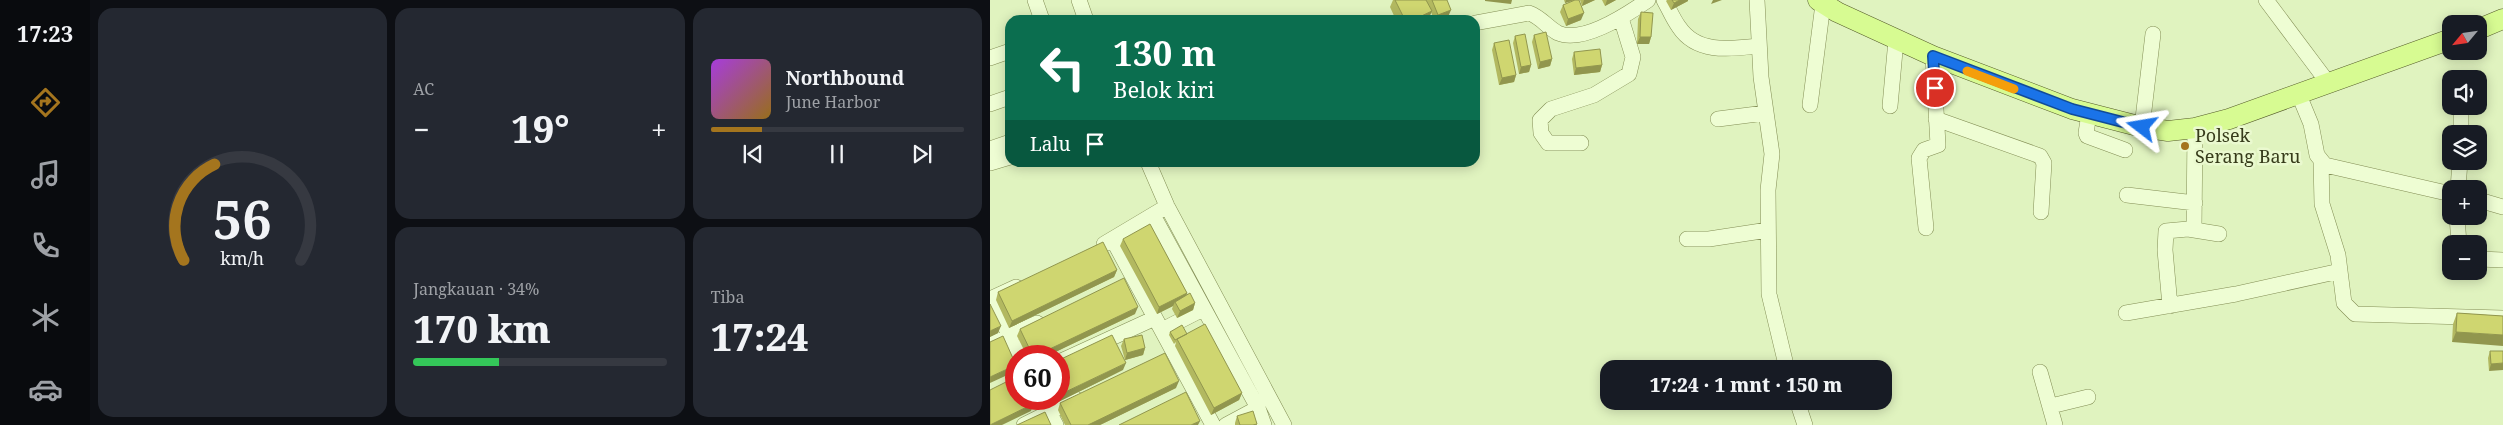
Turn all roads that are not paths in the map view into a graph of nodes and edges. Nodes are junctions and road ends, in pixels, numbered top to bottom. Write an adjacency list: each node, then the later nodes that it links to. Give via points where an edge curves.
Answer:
1 (1035, 0): 9 (street)
2 (1079, 0): 10 (street)
3 (1086, 0): 11 (street)
4 (1648, 0): 12 (street)
5 (1664, 0): 19 (street, via 1683,32 1703,47)
6 (1757, 0): 19 (street)
7 (2266, 0): 23 (street)
8 (1821, 2): 17 (main road); 27 (street)
9 (1040, 15)
10 (1084, 15)
11 (1090, 15)
12 (1621, 18): 14 (street, via 1593,30 1567,36 1529,13); 35 (street, via 1633,57 1629,74 1594,95 1551,109 1540,120 1540,133 1548,143)
13 (2503, 20): 15 (main road)
14 (1480, 22)
15 (2488, 26)
16 (2153, 34): 33 (street)
17 (1896, 40): 21 (main road); 28 (street)
18 (2442, 43): 23 (main road)
19 (1758, 46): 29 (street)
20 (1005, 53): 22 (street)
21 (1933, 56): 30 (main road, via 2025,93); 32 (street)
22 (990, 58)
23 (2329, 84): 24 (main road)
24 (2298, 95): 34 (main road, via 2229,120); 40 (street, via 2309,116)
25 (1005, 99): 26 (street)
26 (990, 104)
27 (1810, 105)
28 (1890, 106)
29 (1765, 113): 31 (street); 53 (street, via 1772,154)
30 (2089, 114): 33 (main road); 38 (street, via 2087,136)
31 (1718, 118)
32 (1936, 119): 49 (street, via 2040,156 2044,163); 51 (street, via 1938,145 1924,150 1919,158)
33 (2142, 127): 34 (main road, via 2168,132)
34 (2195, 128): 46 (street)
35 (1581, 142)
36 (1005, 144): 37 (street)
37 (990, 149)
38 (2126, 150)
39 (1005, 158): 41 (street)
40 (2321, 161): 43 (street, via 2352,172); 60 (street, via 2322,204 2330,224)
41 (990, 163)
42 (1150, 167): 47 (street)
43 (2442, 192)
44 (2127, 195): 46 (street)
45 (2487, 202): 48 (street)
46 (2195, 203): 52 (street)
47 (1167, 206): 50 (street); 83 (street)
48 (2503, 207)
49 (2041, 212)
50 (1153, 214): 56 (street); 66 (street)
51 (1926, 228)
52 (2194, 229): 54 (street); 65 (street, via 2166,231)
53 (1768, 230): 55 (street); 77 (street, via 1769,294)
54 (2219, 234)
55 (1687, 239)
56 (1113, 240): 57 (street); 61 (street)
57 (1087, 252)
58 (2487, 259): 59 (street)
59 (2503, 260)
60 (2340, 271): 65 (street); 69 (street, via 2344,303 2355,314)
61 (1134, 278): 63 (street); 70 (street)
62 (1026, 282): 64 (street)
63 (1116, 286)
64 (990, 299): 71 (street)
65 (2170, 306): 67 (street)
66 (1203, 309): 70 (street); 83 (street)
67 (2126, 313)
68 (1054, 315): 71 (street)
69 (2503, 318)
70 (1159, 324): 74 (street); 75 (street)
71 (1010, 336): 72 (street); 73 (street)
72 (990, 345)
73 (1014, 345)
74 (1174, 350): 76 (street); 80 (street)
75 (1070, 358)
76 (1156, 359)
77 (1785, 360)
78 (2040, 372): 84 (street)
79 (1094, 390): 86 (street)
80 (1194, 391): 82 (street); 88 (street)
81 (2088, 397): 84 (street)
82 (1177, 400)
83 (1264, 405): 89 (street); 90 (street); 91 (street)
84 (2050, 406): 93 (street)
85 (1800, 410): 92 (street)
86 (1053, 419): 87 (street)
87 (1024, 425)
88 (1213, 425)
89 (1226, 425)
90 (1264, 425)
91 (1284, 425)
92 (1805, 425)
93 (2055, 425)

